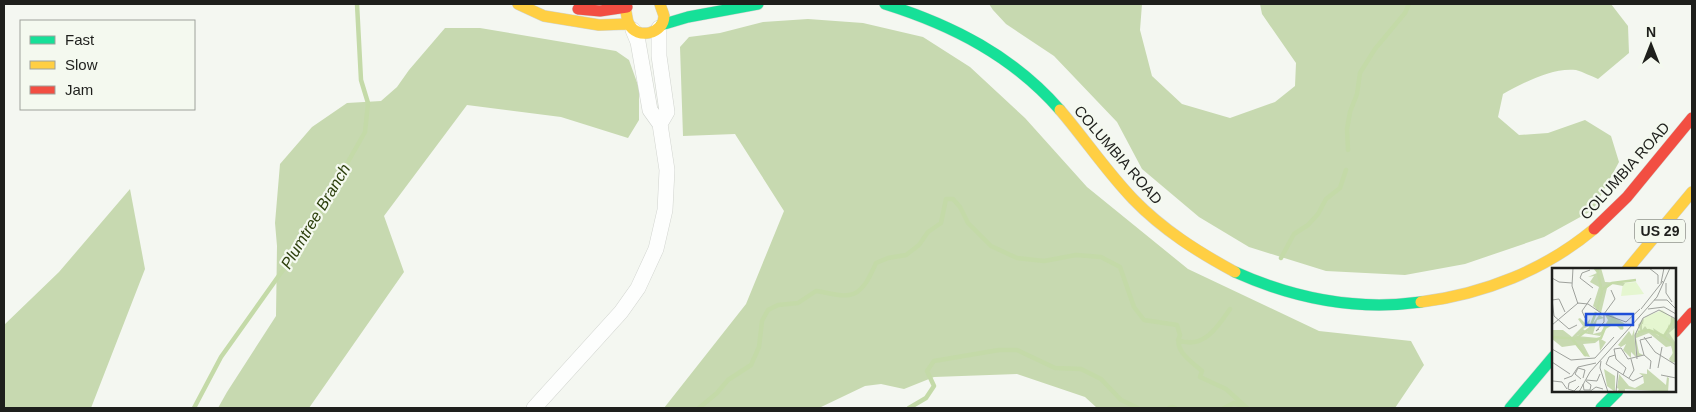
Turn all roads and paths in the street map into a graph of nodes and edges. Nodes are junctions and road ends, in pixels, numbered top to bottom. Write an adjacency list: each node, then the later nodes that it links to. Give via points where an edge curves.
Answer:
1 (518, 4): 8 (main road, via 544,16)
2 (536, 4): 6 (main road, via 600,11)
3 (660, 4): 7 (main road, via 664,12)
4 (758, 4): 7 (main road, via 688,17)
5 (885, 4): 9 (main road, COLUMBIA ROAD, via 937,21 970,37 1023,74 1052,100 1143,210 1171,234 1234,271 1270,286 1342,304 1380,305 1446,298 1533,269 1584,237 1609,214)
6 (628, 5): 8 (main road, via 626,19)
7 (660, 26): 8 (main road, via 654,32 643,34); 10 (street, via 659,56 667,112)
8 (630, 27): 10 (street, via 638,42 650,110)
9 (1692, 118)
10 (660, 124): 19 (street, via 668,170 665,210 656,249 638,288 621,312)
11 (1692, 192): 13 (main road, US 29)
12 (1692, 203): 14 (main road)
13 (1629, 268)
14 (1629, 268)
15 (1692, 314): 16 (main road)
16 (1676, 331)
17 (1552, 358): 20 (main road)
18 (1617, 392): 21 (main road)
19 (534, 408)
20 (1510, 408)
21 (1601, 408)

